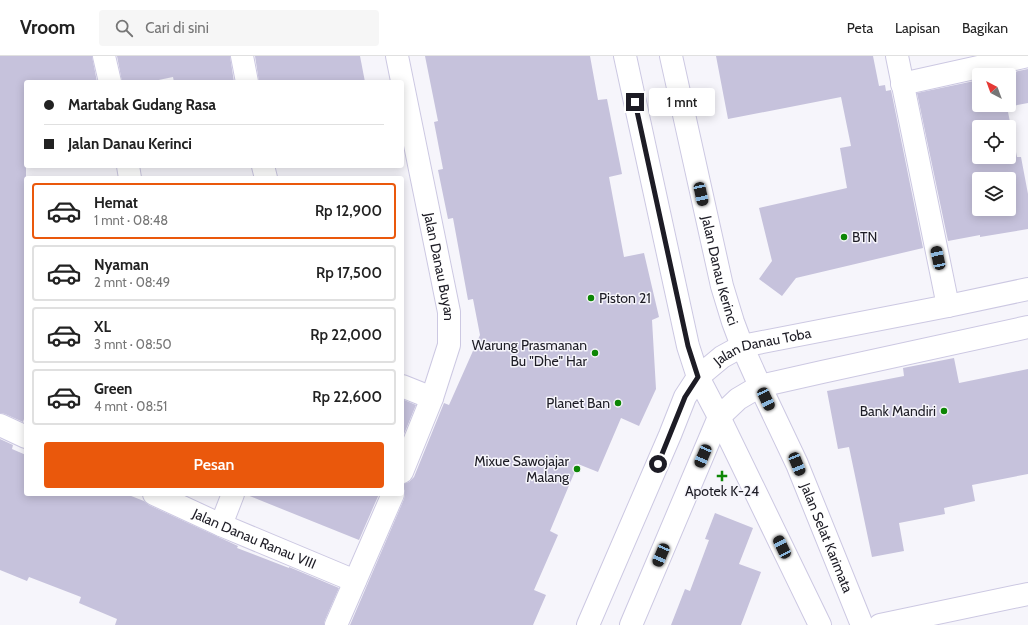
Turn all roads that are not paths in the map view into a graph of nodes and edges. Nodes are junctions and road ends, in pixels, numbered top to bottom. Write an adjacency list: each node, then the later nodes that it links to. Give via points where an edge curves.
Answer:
1 (104, 56): 8 (street)
2 (242, 56): 9 (street)
3 (397, 56): 10 (street, Jalan Danau Buyan)
4 (625, 56): 17 (street, via 688,346)
5 (671, 56): 16 (street, Jalan Danau Kerinci, via 722,286)
6 (896, 56): 11 (street)
7 (1028, 56): 11 (street)
8 (110, 80)
9 (247, 80)
10 (402, 80)
11 (902, 84): 14 (street)
12 (404, 90): 20 (street, Jalan Danau Buyan, via 450,312 449,345)
13 (1028, 289): 14 (street, Jalan Danau Toba)
14 (948, 306): 16 (street, Jalan Danau Toba)
15 (1028, 327): 18 (street)
16 (742, 346): 17 (street, Jalan Danau Toba, via 722,357); 18 (street, Jalan Danau Kerinci)
17 (698, 377): 21 (street); 33 (street, Jalan Danau Toba, via 685,397)
18 (760, 386): 21 (street, via 738,399); 36 (street, Jalan Selat Karimata, via 797,464)
19 (404, 387): 20 (street)
20 (432, 398): 24 (street, Jalan Danau Buyan)
21 (719, 417): 34 (street); 35 (street)
22 (0, 425): 23 (street)
23 (24, 436)
24 (404, 467)
25 (158, 496): 28 (street, Jalan Danau Ranau VIII)
26 (232, 496): 28 (street)
27 (391, 496): 29 (street)
28 (221, 525): 29 (street, Jalan Danau Ranau VIII)
29 (355, 581): 32 (street)
30 (1028, 594): 31 (street)
31 (909, 622): 37 (street)
32 (336, 625)
33 (588, 625)
34 (631, 625)
35 (820, 625)
36 (862, 625)
37 (880, 625)

